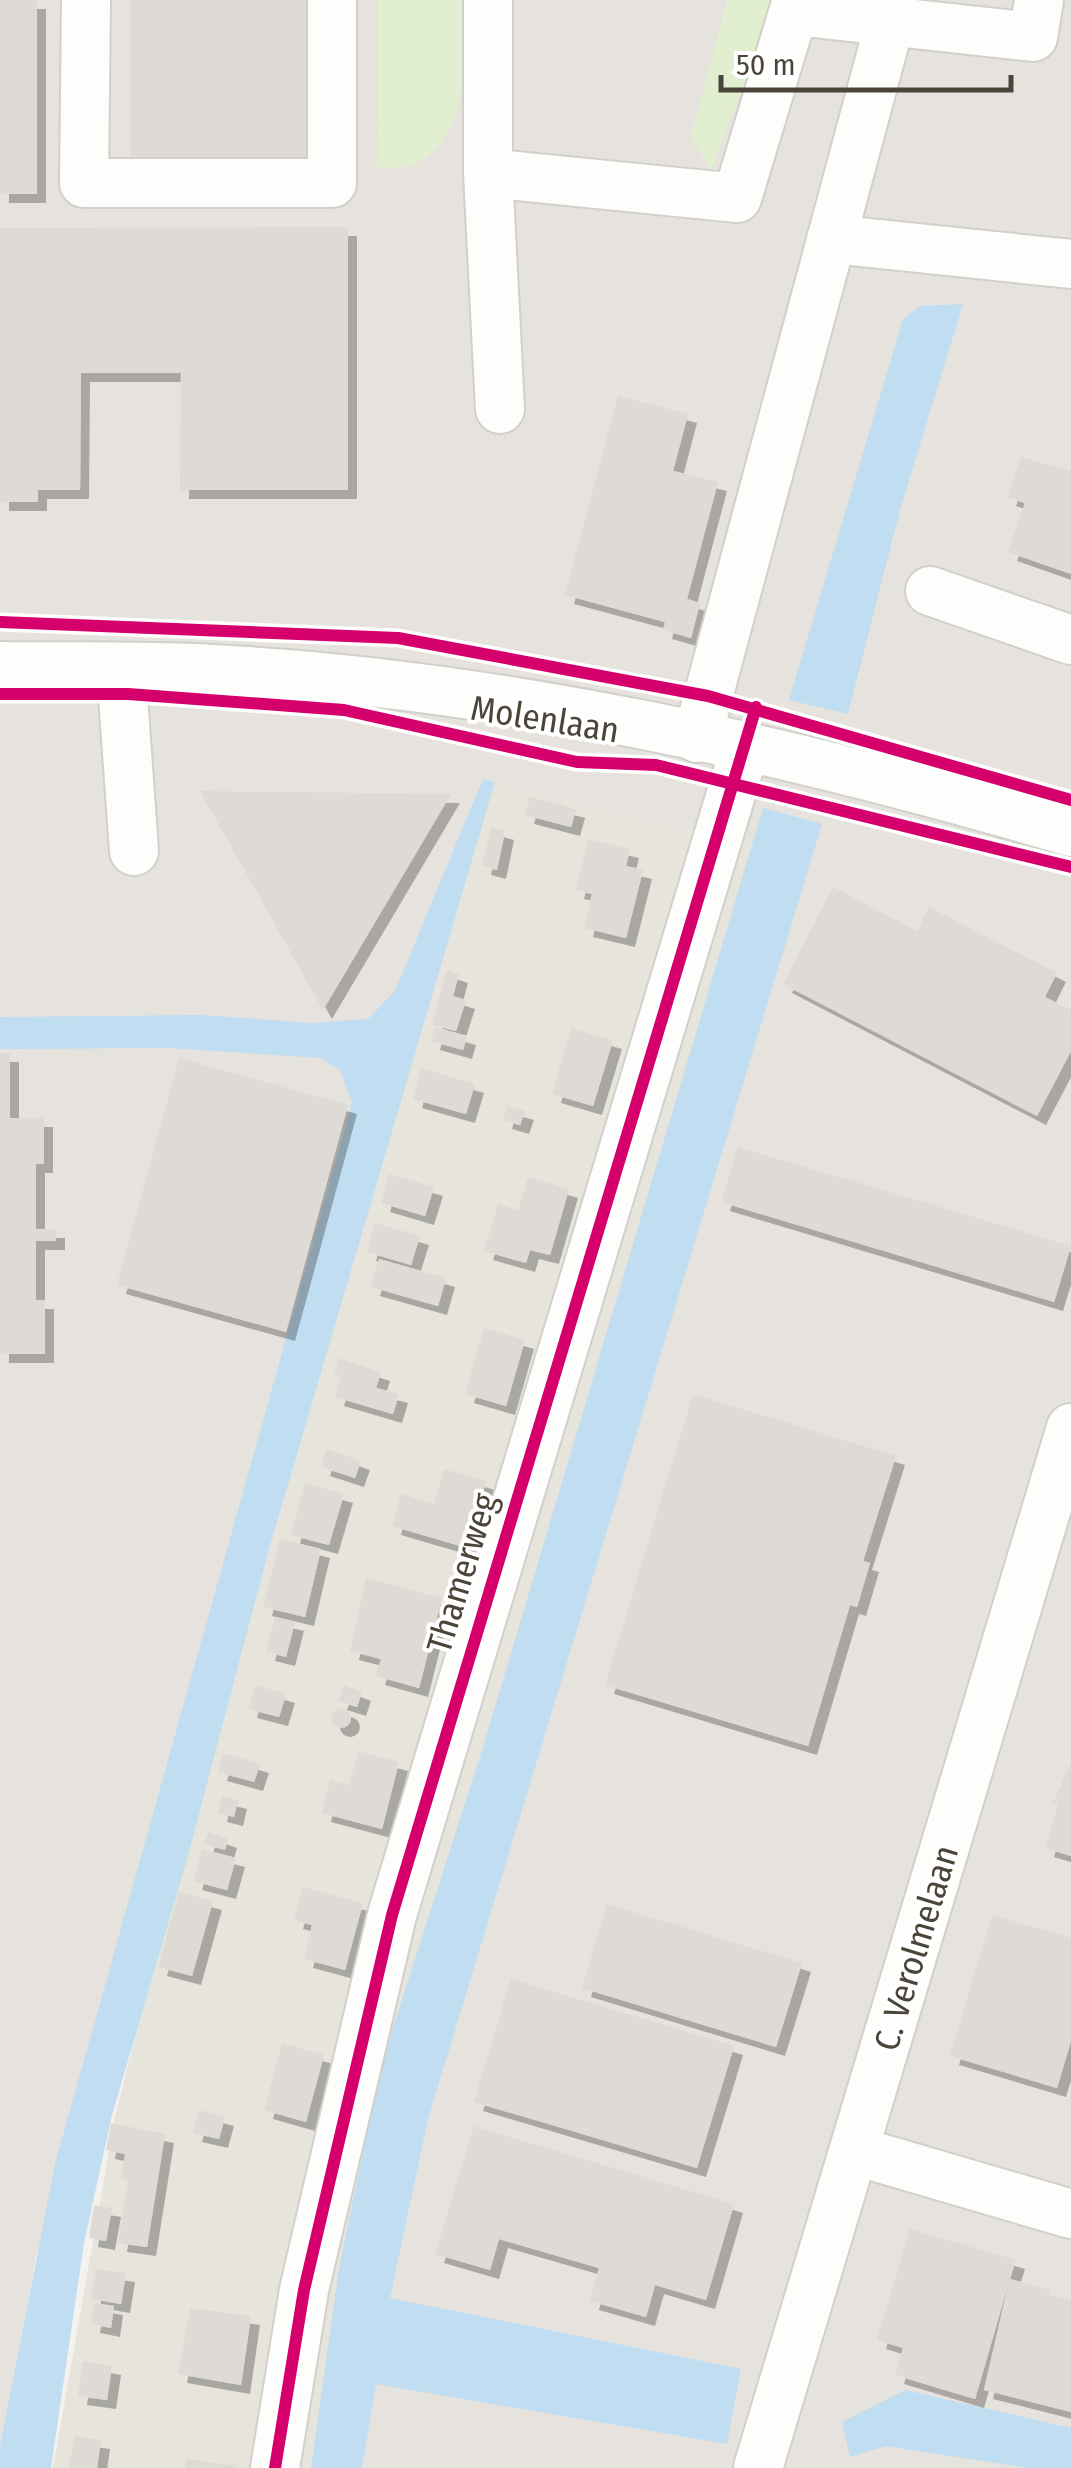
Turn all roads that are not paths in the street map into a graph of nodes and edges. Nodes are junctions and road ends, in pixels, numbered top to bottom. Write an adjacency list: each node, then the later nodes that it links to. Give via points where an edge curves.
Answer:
1 (86, 0): 2 (street, via 84,183 332,183)
2 (332, 0)
3 (488, 0): 7 (street)
4 (1038, 0): 6 (street, via 1033,38)
5 (796, 6): 6 (street); 7 (street, via 736,198)
6 (890, 22): 8 (street)
7 (488, 173): 10 (street)
8 (831, 239): 9 (street); 15 (street)
9 (1071, 264)
10 (500, 408)
11 (930, 591): 12 (street)
12 (1071, 640)
13 (0, 666): 14 (street, Molenlaan)
14 (121, 668): 15 (street, Molenlaan, via 212,669 384,686 546,707); 18 (street)
15 (697, 738): 16 (street, Molenlaan)
16 (745, 748): 17 (street, Molenlaan); 22 (street, Thamerweg, via 392,1915 304,2290)
17 (1071, 832)
18 (134, 851)
19 (1071, 1428): 20 (street, C. Verolmelaan)
20 (856, 2151): 21 (street); 23 (street, C. Verolmelaan)
21 (1071, 2214)
22 (276, 2468)
23 (758, 2468)

